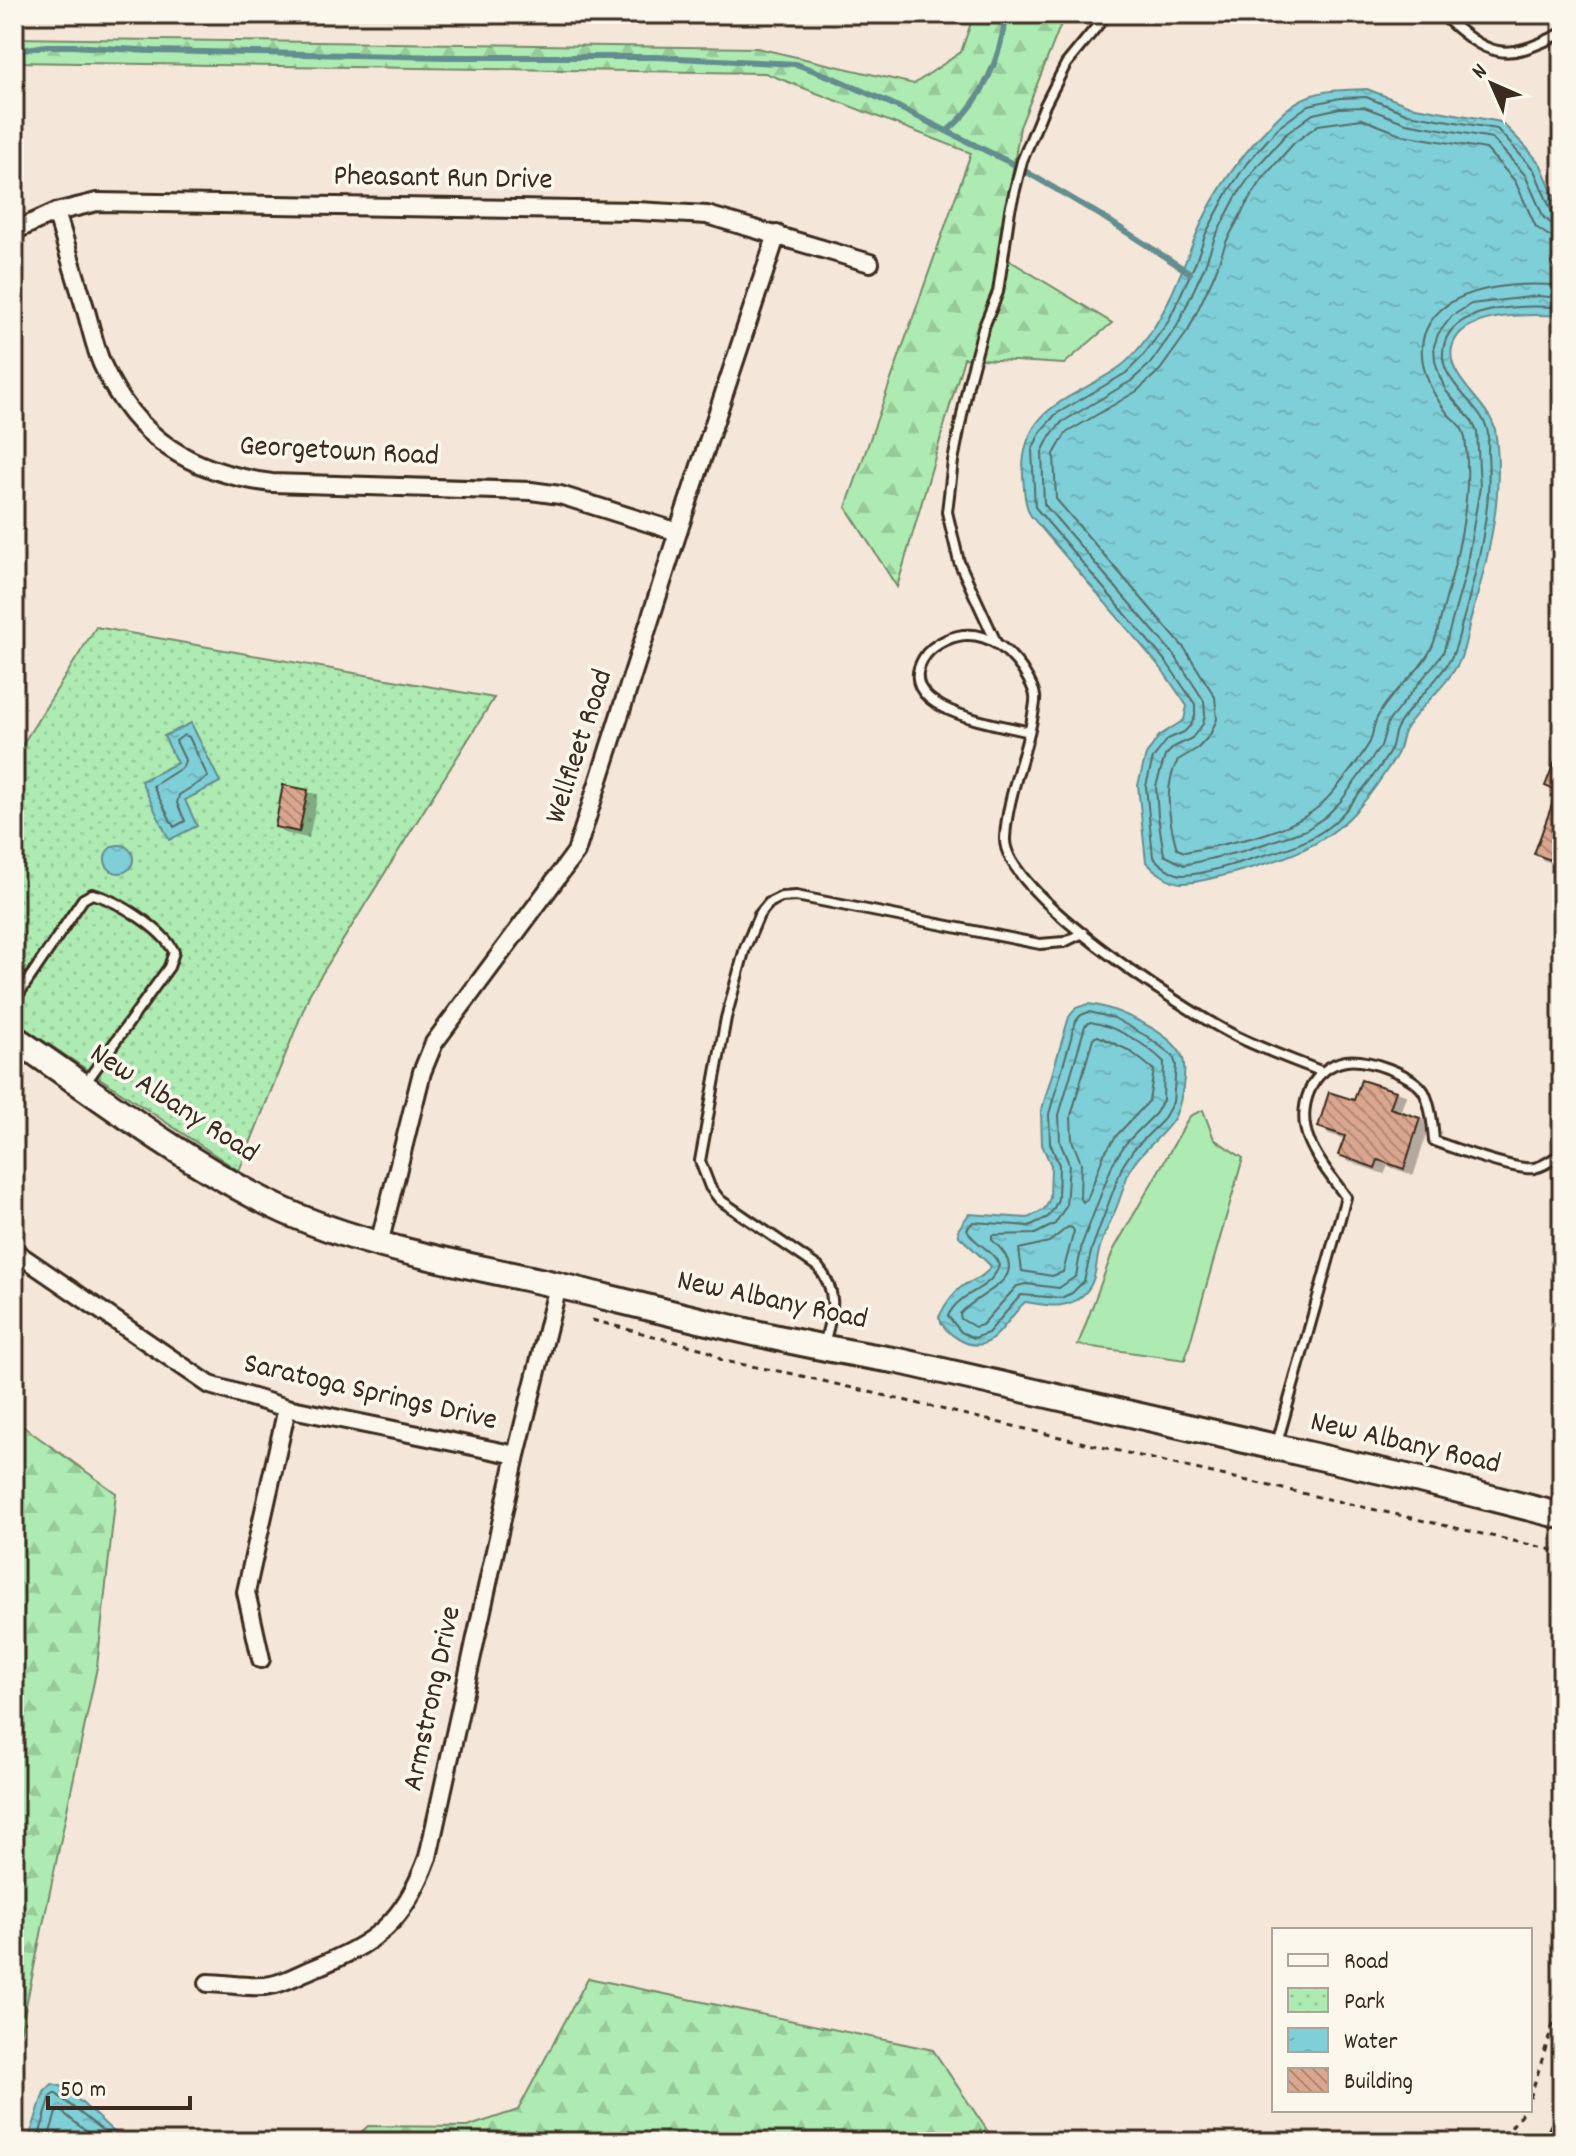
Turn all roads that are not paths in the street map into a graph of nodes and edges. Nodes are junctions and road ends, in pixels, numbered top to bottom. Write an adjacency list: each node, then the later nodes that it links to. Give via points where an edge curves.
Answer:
1 (1107, 14): 9 (lane, via 1066,64 1022,161 998,292 968,385 953,461 947,512 959,562)
2 (1441, 14): 3 (lane, via 1491,50 1523,52)
3 (1562, 33)
4 (56, 212): 5 (street, Pheasant Run Drive); 6 (street, Pheasant Run Drive, via 97,202 637,211 707,215); 8 (street, Georgetown Road, via 109,376 152,434 203,468 272,483 531,491)
5 (14, 231)
6 (777, 234): 7 (street, Pheasant Run Drive); 8 (street, Wellfleet Road)
7 (870, 263)
8 (678, 532): 17 (street, Wellfleet Road, via 576,852 434,1043)
9 (995, 640): 10 (lane, via 1013,657 1036,697); 10 (lane, via 959,634 935,645 922,660 918,679 925,697 941,708)
10 (1029, 732): 11 (lane, via 1004,840 1012,865)
11 (1083, 933): 14 (lane, via 1133,972 1227,1031); 20 (lane, via 1064,942 1040,944 796,896 769,903 759,915 726,1018 700,1161 720,1200 818,1267 830,1282 833,1300)
12 (14, 1001): 15 (lane, via 83,899 92,894 107,897 168,938 174,952 169,967)
13 (14, 1038): 15 (street, New Albany Road)
14 (1323, 1072): 16 (lane, via 1346,1061 1407,1075 1424,1092 1434,1141 1456,1149 1530,1169); 22 (lane, via 1310,1088 1303,1113 1308,1139 1346,1197)
15 (84, 1085): 17 (street, New Albany Road, via 264,1201)
16 (1562, 1153)
17 (379, 1244): 19 (street, New Albany Road)
18 (14, 1251): 21 (street, Saratoga Springs Drive, via 210,1385)
19 (558, 1286): 20 (street, New Albany Road); 23 (street, Armstrong Drive)
20 (823, 1349): 22 (street, New Albany Road, via 899,1361)
21 (287, 1408): 23 (street, Saratoga Springs Drive); 25 (street, via 246,1592)
22 (1276, 1447): 24 (street, New Albany Road)
23 (516, 1455): 26 (street, Armstrong Drive, via 417,1888 375,1938 344,1956 271,1985)
24 (1562, 1516)
25 (261, 1659)
26 (208, 1983)
27 (1562, 2133): 28 (street)
28 (1560, 2141)

